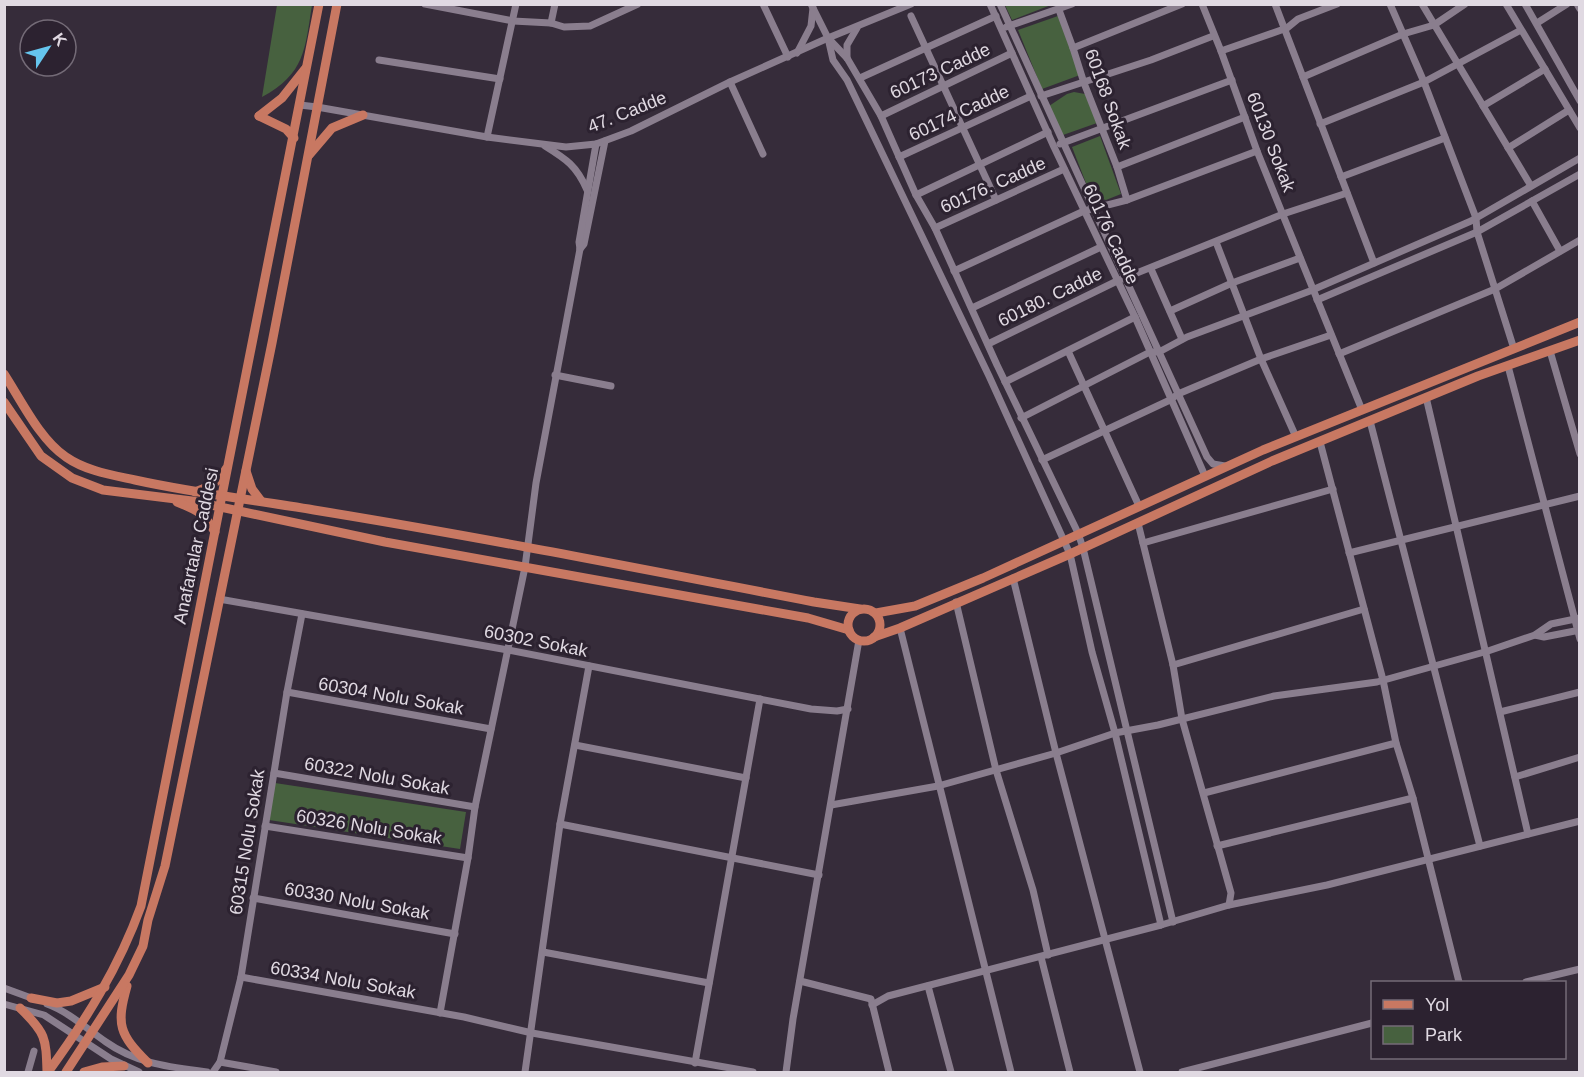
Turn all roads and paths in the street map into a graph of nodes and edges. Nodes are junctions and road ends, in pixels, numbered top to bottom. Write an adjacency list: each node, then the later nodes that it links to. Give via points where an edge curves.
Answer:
1 (319, 4): 49 (main road, Anafartalar Caddesi)
2 (337, 4): 63 (main road, Anafartalar Caddesi)
3 (425, 4): 28 (street)
4 (516, 4): 28 (street)
5 (555, 4): 29 (street)
6 (638, 4): 29 (street, via 590,26)
7 (763, 4): 45 (street)
8 (911, 4): 33 (street, 47. Cadde)
9 (990, 4): 27 (street, 60176 Cadde)
10 (1000, 4): 32 (street)
11 (1072, 4): 25 (street)
12 (1182, 4): 41 (street)
13 (1202, 4): 38 (street, 60130 Sokak)
14 (1275, 4): 35 (street)
15 (1337, 4): 35 (street, via 1298,19)
16 (1390, 4): 37 (street)
17 (1422, 4): 31 (street)
18 (1465, 4): 31 (street)
19 (1506, 4): 36 (street)
20 (1525, 4): 30 (street)
21 (1566, 4): 30 (street)
22 (1577, 4): 24 (street)
23 (812, 6): 39 (street); 44 (street, via 811,26)
24 (1580, 9)
25 (1059, 10): 32 (street); 41 (street, 60168 Sokak)
26 (911, 16): 40 (street)
27 (996, 16): 34 (street, 60176 Cadde); 40 (street)
28 (513, 21): 29 (street); 53 (street)
29 (551, 23)
30 (1537, 23): 61 (street)
31 (1434, 25): 37 (street); 48 (street)
32 (1010, 26): 34 (street); 60 (street)
33 (857, 28): 39 (street, 47. Cadde); 46 (street, via 847,45)
34 (1002, 29): 43 (street, 60176 Cadde)
35 (1284, 29): 42 (street); 51 (street)
36 (1521, 30): 48 (street); 50 (street)
37 (1403, 34): 51 (street); 56 (street)
38 (1214, 36): 42 (street, 60130 Sokak); 57 (street)
39 (828, 39): 44 (street, 47. Cadde); 46 (street); 173 (street, via 833,60 847,80 972,340)
40 (926, 48): 52 (street); 58 (street)
41 (1073, 48): 57 (street, 60168 Sokak)
42 (1221, 51): 54 (street, 60130 Sokak)
43 (1012, 53): 58 (street, 60173 Cadde); 59 (street, 60176 Cadde)
44 (796, 54): 45 (street, 47. Cadde)
45 (788, 57): 55 (street, 47. Cadde)
46 (847, 58): 52 (street)
47 (379, 60): 53 (street)
48 (1458, 65): 56 (street); 64 (street)
49 (306, 68): 62 (main road, Anafartalar Caddesi); 75 (main road, via 282,98 259,116 286,129)
50 (1545, 69): 64 (street); 65 (street)
51 (1303, 77): 69 (street)
52 (860, 78): 67 (street)
53 (500, 79): 74 (street)
54 (1232, 80): 68 (street, 60130 Sokak); 72 (street)
55 (730, 82): 77 (street, 47. Cadde); 84 (street)
56 (1424, 82): 69 (street); 76 (street)
57 (1084, 83): 60 (street); 72 (street, 60168 Sokak)
58 (944, 85): 67 (street, 60173 Cadde); 70 (street)
59 (1031, 96): 70 (street, 60174 Cadde); 73 (street, 60176 Cadde)
60 (1041, 96): 78 (street)
61 (1580, 101)
62 (300, 105): 63 (street, 47. Cadde); 75 (main road, Anafartalar Caddesi)
63 (317, 106): 66 (street, 47. Cadde); 85 (main road, Anafartalar Caddesi)
64 (1483, 106): 82 (street)
65 (1569, 110): 71 (street); 82 (street)
66 (363, 115): 74 (street, 47. Cadde); 85 (main road, via 332,128)
67 (881, 116): 86 (street)
68 (1245, 117): 83 (street, 60130 Sokak); 89 (street)
69 (1320, 124): 92 (street)
70 (962, 127): 86 (street, 60174 Cadde); 88 (street)
71 (1580, 128)
72 (1103, 129): 78 (street); 89 (street, 60168 Sokak)
73 (1048, 132): 81 (street, 60176 Cadde); 88 (street)
74 (487, 137): 79 (street, 47. Cadde)
75 (294, 138): 155 (main road, Anafartalar Caddesi)
76 (1445, 138): 92 (street); 103 (street)
77 (605, 141): 80 (street, 47. Cadde); 109 (street)
78 (1062, 143): 81 (street); 100 (street)
79 (542, 144): 80 (street, 47. Cadde); 94 (street, via 567,160)
80 (596, 144): 94 (street)
81 (1054, 147): 90 (street, 60176 Cadde)
82 (1508, 148): 93 (street)
83 (1257, 152): 98 (street); 102 (street, 60130 Sokak)
84 (763, 154)
85 (308, 156): 157 (main road, Anafartalar Caddesi)
86 (899, 157): 96 (street)
87 (1580, 158): 93 (street)
88 (981, 165): 96 (street); 97 (street)
89 (1117, 167): 98 (street, 60168 Sokak)
90 (1064, 169): 97 (street, 60176. Cadde); 101 (street, 60176 Cadde)
91 (1580, 174): 99 (street)
92 (1341, 177): 95 (street)
93 (1531, 186): 103 (street)
94 (588, 190): 109 (street)
95 (1347, 193): 102 (street, 60180. Cadde); 112 (street)
96 (916, 195): 104 (street)
97 (996, 200): 104 (street, 60176. Cadde)
98 (1127, 200): 100 (street)
99 (1532, 201): 105 (street); 110 (street)
100 (1092, 208): 101 (street); 115 (street)
101 (1084, 211): 108 (street, 60176 Cadde); 114 (street)
102 (1283, 214): 107 (street, 60180. Cadde); 111 (street, 60130 Sokak)
103 (1476, 218): 105 (street); 112 (street)
104 (935, 228): 114 (street)
105 (1477, 232): 118 (street); 120 (street)
106 (1580, 240): 110 (street)
107 (1216, 242): 113 (street, 60180. Cadde); 117 (street)
108 (1101, 247): 116 (street, 60176 Cadde); 121 (street)
109 (580, 249): 139 (street)
110 (1560, 251): 118 (street)
111 (1300, 258): 117 (street); 119 (street, 60130 Sokak)
112 (1374, 263): 119 (street)
113 (1151, 269): 115 (street, 60180. Cadde); 122 (street)
114 (954, 271): 121 (street)
115 (1125, 280): 116 (street, 60180. Cadde); 134 (street)
116 (1117, 281): 124 (street, 60176 Cadde); 129 (street, 60180. Cadde)
117 (1232, 283): 122 (street); 123 (street)
118 (1495, 289): 130 (street); 135 (street)
119 (1313, 290): 120 (street, 60130 Sokak); 123 (street)
120 (1317, 300): 126 (street, 60130 Sokak)
121 (972, 308): 129 (street)
122 (1170, 311): 127 (street)
123 (1245, 315): 127 (street); 136 (street)
124 (1135, 317): 131 (street); 133 (street, 60176 Cadde)
125 (1580, 322): 130 (main road)
126 (1331, 334): 135 (street, 60130 Sokak); 136 (street)
127 (1182, 339): 134 (street)
128 (1580, 340): 132 (main road)
129 (988, 344): 140 (street)
130 (1514, 349): 147 (main road)
131 (1068, 351): 140 (street); 142 (street)
132 (1550, 351): 137 (main road); 153 (street)
133 (1150, 352): 134 (street); 142 (street); 145 (street, 60176 Cadde)
134 (1159, 352): 143 (street)
135 (1339, 354): 147 (street, 60130 Sokak)
136 (1262, 359): 143 (street); 151 (street)
137 (1508, 366): 144 (main road); 166 (street)
138 (4, 374): 160 (main road, via 33,420 66,457 94,471)
139 (555, 375): 141 (street); 176 (street)
140 (1005, 382): 148 (street)
141 (611, 386)
142 (1083, 386): 148 (street); 150 (street)
143 (1178, 394): 145 (street); 156 (street, via 1207,457 1219,467)
144 (1426, 397): 149 (main road); 170 (street)
145 (1170, 400): 150 (street); 158 (street, 60176 Cadde)
146 (4, 402): 163 (main road, via 41,456 72,478 103,490)
147 (1362, 410): 151 (main road)
148 (1021, 417): 154 (street)
149 (1370, 421): 152 (main road); 174 (street)
150 (1103, 430): 154 (street); 167 (street)
151 (1296, 437): 156 (main road)
152 (1320, 441): 159 (street); 169 (main road)
153 (1580, 454)
154 (1042, 460): 172 (street)
155 (230, 462): 160 (main road, via 221,478); 165 (main road, Anafartalar Caddesi)
156 (1228, 466): 158 (main road)
157 (245, 468): 162 (main road, Anafartalar Caddesi); 164 (main road)
158 (1205, 476): 167 (main road)
159 (1332, 489): 175 (street); 178 (street)
160 (194, 493): 165 (main road)
161 (1580, 496): 166 (street)
162 (239, 498): 164 (main road); 165 (main road); 168 (main road, Anafartalar Caddesi)
163 (169, 499): 165 (main road); 171 (main road, via 207,517)
164 (261, 501): 176 (main road)
165 (222, 502): 168 (main road); 171 (main road, Anafartalar Caddesi)
166 (1544, 505): 170 (street); 188 (street)
167 (1139, 506): 172 (main road)
168 (237, 509): 180 (main road, via 385,542); 182 (main road, Anafartalar Caddesi)
169 (1138, 523): 175 (street); 177 (main road)
170 (1456, 527): 174 (street); 197 (street)
171 (215, 532): 251 (main road, Anafartalar Caddesi, via 141,906 128,943)
172 (1078, 533): 173 (main road); 177 (street)
173 (1064, 541): 179 (street); 186 (main road, via 915,606)
174 (1402, 542): 178 (street); 200 (street)
175 (1143, 543): 198 (street)
176 (528, 548): 180 (street); 184 (main road)
177 (1083, 548): 179 (main road); 209 (street)
178 (1349, 553): 185 (street)
179 (1070, 554): 181 (main road); 210 (street)
180 (525, 567): 190 (main road, via 808,618); 196 (street)
181 (1013, 578): 183 (main road); 213 (street)
182 (219, 599): 187 (street, 60302 Sokak); 244 (main road, Anafartalar Caddesi, via 165,866 143,946)
183 (956, 602): 189 (main road); 215 (street)
184 (860, 609): 186 (main road); 190 (main road, via 848,619)
185 (1364, 609): 198 (street); 201 (street)
186 (876, 613): 193 (main road, via 880,629)
187 (302, 614): 196 (street, 60302 Sokak); 202 (street, 60315 Nolu Sokak)
188 (1576, 619): 191 (street); 192 (street, via 1551,624)
189 (900, 628): 193 (main road); 219 (street)
190 (849, 630): 195 (main road)
191 (1578, 630): 192 (street, via 1544,637); 194 (street)
192 (1535, 635): 197 (street)
193 (874, 637): 195 (main road)
194 (1580, 639)
195 (860, 640): 205 (street)
196 (508, 650): 199 (street, 60302 Sokak); 208 (street)
197 (1486, 651): 200 (street); 206 (street)
198 (1173, 665): 207 (street)
199 (589, 666): 204 (street, 60302 Sokak); 212 (street)
200 (1434, 666): 201 (street); 229 (street)
201 (1383, 680): 207 (street, via 1274,696); 211 (street)
202 (287, 692): 208 (street, 60304 Nolu Sokak); 216 (street, 60315 Nolu Sokak)
203 (1580, 692): 206 (street)
204 (760, 699): 205 (street, 60302 Sokak, via 811,709); 218 (street)
205 (848, 709): 222 (street)
206 (1500, 712): 217 (street)
207 (1182, 719): 209 (street); 220 (street)
208 (491, 729): 223 (street)
209 (1127, 730): 210 (street); 236 (street)
210 (1115, 733): 213 (street); 237 (street)
211 (1396, 743): 220 (street); 221 (street)
212 (575, 745): 218 (street); 225 (street)
213 (1056, 753): 215 (street); 239 (street)
214 (1580, 758): 217 (street)
215 (996, 770): 219 (street); 241 (street, via 1033,890)
216 (274, 773): 223 (street, 60322 Nolu Sokak); 226 (street, 60315 Nolu Sokak)
217 (1515, 777): 227 (street)
218 (746, 778): 231 (street)
219 (938, 786): 222 (street); 243 (street)
220 (1203, 793): 228 (street)
221 (1413, 798): 228 (street); 232 (street)
222 (831, 805): 233 (street)
223 (475, 807): 230 (street)
224 (1580, 821): 227 (street)
225 (560, 824): 231 (street); 240 (street)
226 (265, 826): 230 (street, 60326 Nolu Sokak); 234 (street, 60315 Nolu Sokak)
227 (1528, 834): 229 (street)
228 (1217, 846): 235 (street, via 1231,893)
229 (1480, 846): 232 (street)
230 (468, 858): 238 (street)
231 (731, 858): 233 (street); 249 (street)
232 (1428, 859): 235 (street); 247 (street)
233 (819, 875): 246 (street)
234 (253, 898): 238 (street, 60330 Nolu Sokak); 245 (street, 60315 Nolu Sokak)
235 (1229, 905): 236 (street)
236 (1173, 921): 237 (street)
237 (1161, 925): 239 (street)
238 (455, 934): 257 (street)
239 (1106, 940): 241 (street); 285 (street)
240 (543, 952): 249 (street); 261 (street)
241 (1045, 956): 243 (street); 284 (street)
242 (1580, 969): 248 (street)
243 (986, 971): 250 (street); 283 (street)
244 (129, 975): 260 (main road, Anafartalar Caddesi); 266 (main road, via 120,1010 122,1030)
245 (241, 977): 257 (street, 60334 Nolu Sokak); 265 (street, 60315 Nolu Sokak)
246 (800, 981): 255 (street, via 871,999); 280 (street)
247 (1459, 981)
248 (1530, 981)
249 (709, 983): 267 (street)
250 (928, 986): 255 (street, via 888,996); 282 (street)
251 (105, 987): 253 (main road, via 57,1003); 259 (main road, Anafartalar Caddesi)
252 (4, 988): 253 (street)
253 (31, 998): 259 (street)
254 (4, 1004): 256 (street)
255 (872, 1005): 281 (street)
256 (20, 1008): 262 (street, via 44,1015); 271 (main road, via 46,1041)
257 (440, 1013): 261 (street, 60334 Nolu Sokak)
258 (1371, 1023): 269 (street)
259 (81, 1024): 260 (street); 262 (main road, Anafartalar Caddesi)
260 (93, 1032): 263 (main road, Anafartalar Caddesi); 266 (street)
261 (532, 1033): 267 (street, 60334 Nolu Sokak); 278 (street)
262 (74, 1036): 263 (street); 271 (main road, Anafartalar Caddesi)
263 (86, 1043): 268 (street); 272 (main road, Anafartalar Caddesi)
264 (34, 1051): 270 (street)
265 (220, 1062): 276 (street, 60315 Nolu Sokak); 277 (street)
266 (148, 1063): 275 (street)
267 (695, 1063): 279 (street, 60334 Nolu Sokak)
268 (124, 1066): 273 (main road); 274 (street)
269 (1204, 1070): 286 (street)
270 (28, 1072)
271 (47, 1072)
272 (66, 1072)
273 (84, 1072)
274 (136, 1072)
275 (207, 1072)
276 (213, 1072)
277 (276, 1072)
278 (525, 1072)
279 (753, 1072)
280 (786, 1072)
281 (889, 1072)
282 (951, 1072)
283 (1011, 1072)
284 (1070, 1072)
285 (1140, 1072)
286 (1182, 1072)

